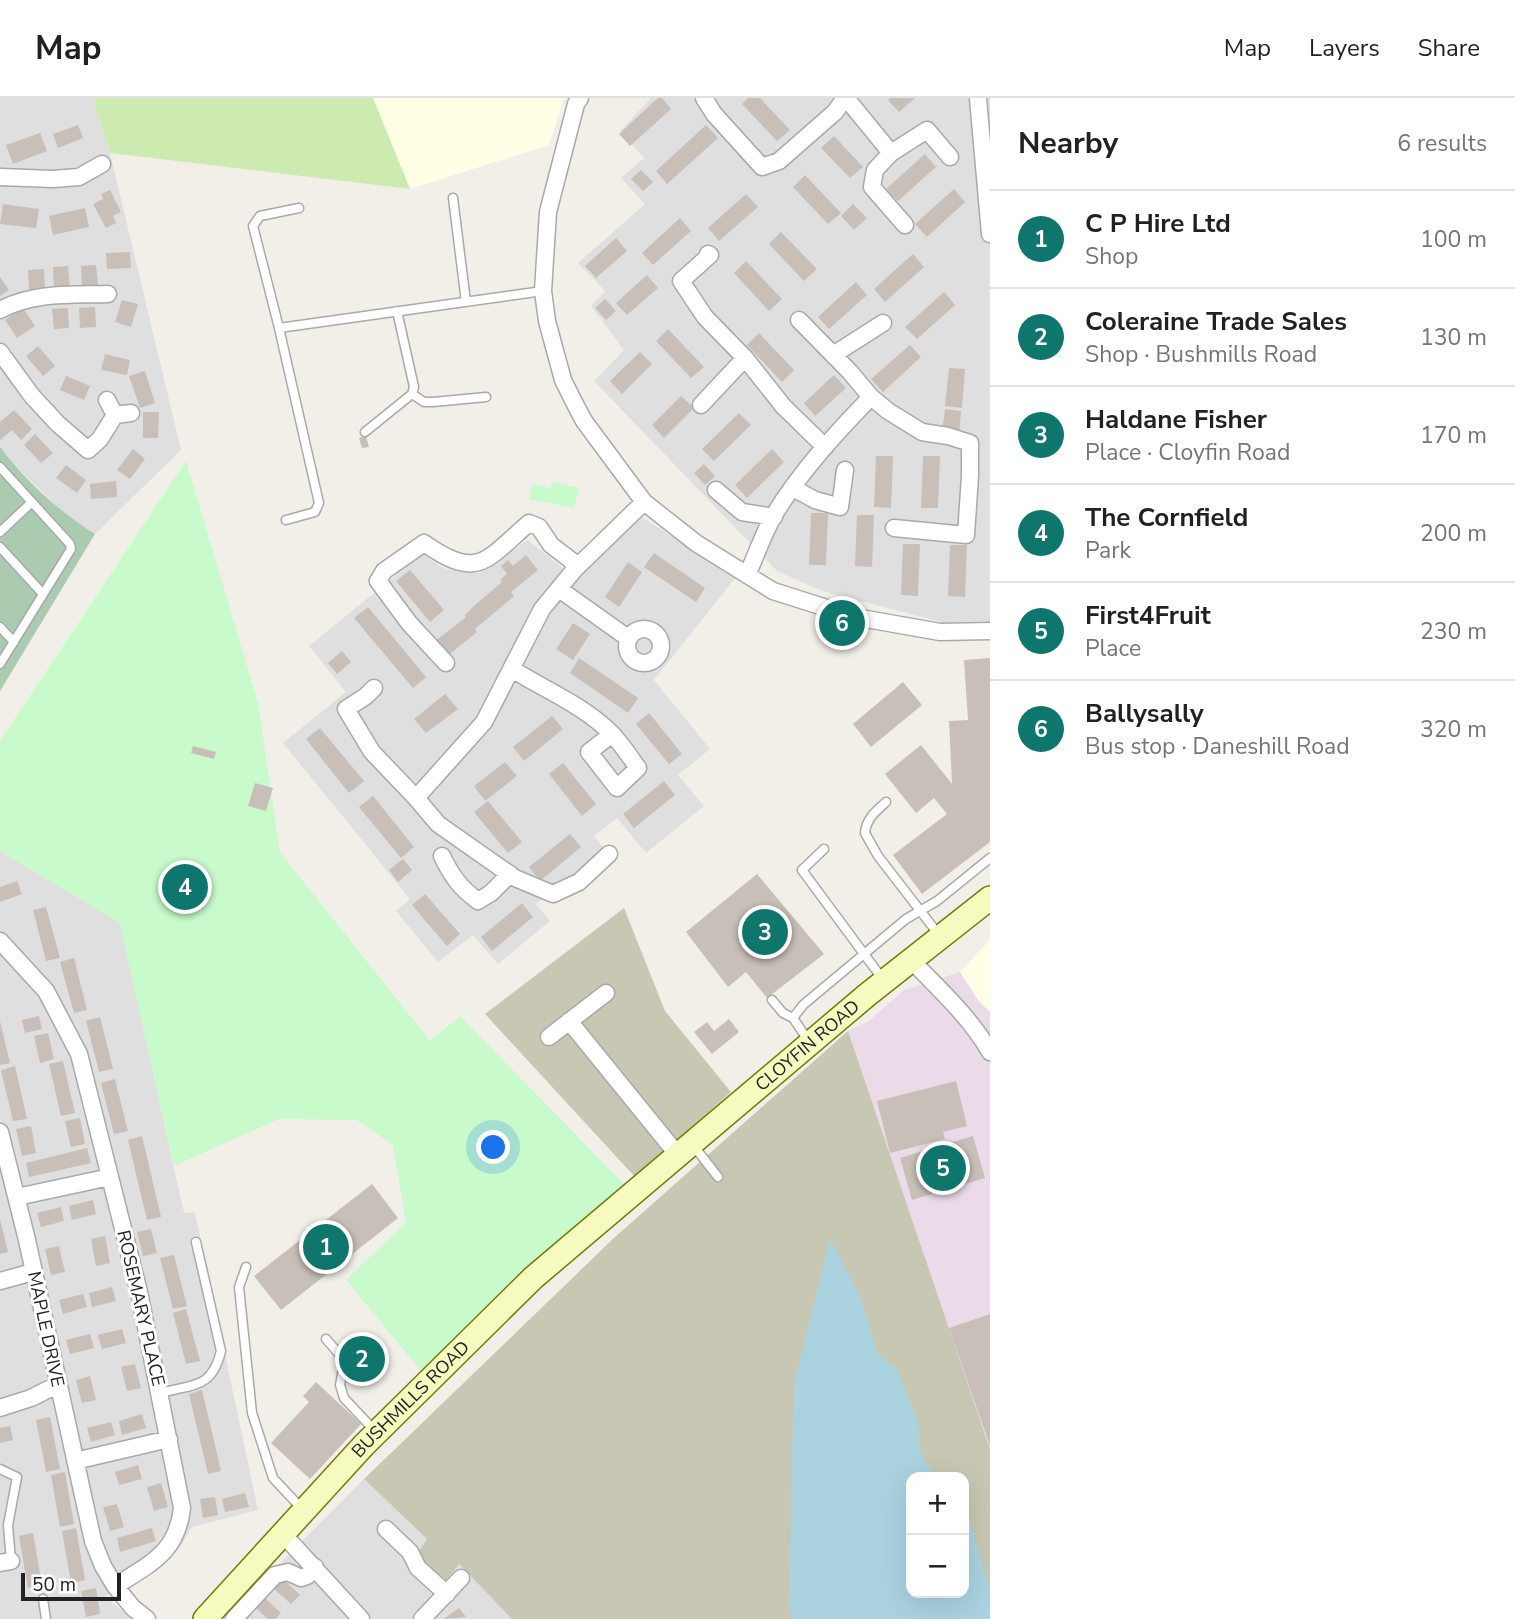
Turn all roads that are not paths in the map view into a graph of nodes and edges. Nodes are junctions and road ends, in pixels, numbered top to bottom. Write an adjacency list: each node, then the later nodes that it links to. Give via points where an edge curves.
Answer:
1 (580, 98): 14 (street, via 548,212)
2 (704, 98): 3 (street, via 762,167 779,161)
3 (845, 98): 5 (street)
4 (978, 98): 12 (street)
5 (891, 153): 6 (street, via 927,130); 11 (street, via 876,170 872,187)
6 (950, 157)
7 (102, 164): 8 (street, via 79,177)
8 (0, 177)
9 (453, 198): 16 (lane)
10 (299, 208): 21 (lane, via 260,216 253,226)
11 (905, 225)
12 (990, 234)
13 (708, 254): 24 (street, via 681,281 705,317)
14 (543, 292): 16 (lane); 39 (street, via 563,380 584,421)
15 (108, 294): 17 (street, via 18,300)
16 (466, 302): 18 (lane)
17 (0, 310)
18 (397, 312): 21 (lane); 25 (lane)
19 (799, 320): 23 (street)
20 (883, 323): 23 (street)
21 (279, 328): 41 (lane, via 319,503 315,512)
22 (0, 352): 32 (street, via 32,396)
23 (833, 355): 27 (street)
24 (745, 358): 28 (street); 31 (street, via 783,406)
25 (412, 394): 26 (lane, via 424,402); 30 (lane)
26 (486, 397)
27 (871, 397): 31 (street); 42 (street, via 922,432 970,443 966,535)
28 (701, 405)
29 (117, 410): 32 (street)
30 (365, 432)
31 (825, 447): 36 (street)
32 (88, 450): 33 (street)
33 (102, 460)
34 (0, 467): 38 (lane)
35 (845, 470): 36 (street, via 840,507)
36 (793, 488): 40 (street)
37 (716, 490): 40 (street, via 742,512)
38 (32, 502): 43 (lane); 48 (lane, via 71,544)
39 (644, 502): 45 (street); 46 (street)
40 (774, 517): 46 (street)
41 (286, 520)
42 (894, 528)
43 (0, 532)
44 (0, 547): 48 (lane)
45 (575, 569): 47 (street); 53 (street, via 539,527 529,523 477,564 462,565 424,543 384,571 378,582)
46 (747, 575): 50 (street, via 773,591 855,617 940,632)
47 (559, 589): 51 (street); 55 (street, via 542,609)
48 (43, 594): 52 (lane)
49 (0, 627): 52 (lane)
50 (990, 631)
51 (628, 638)
52 (14, 642): 54 (lane)
53 (446, 663)
54 (0, 664)
55 (512, 669): 57 (street, via 551,690); 58 (street, via 484,722)
56 (374, 688): 58 (street, via 346,709 372,752)
57 (612, 734)
58 (416, 798): 64 (street, via 438,824)
59 (886, 802): 66 (lane, via 867,822 864,833)
60 (824, 849): 69 (lane, via 802,870)
61 (609, 854): 64 (street, via 579,882 553,894)
62 (442, 856): 64 (street, via 457,883 478,901)
63 (990, 858): 66 (lane)
64 (510, 874)
65 (990, 898): 67 (main road, CLOYFIN ROAD)
66 (920, 911): 67 (lane); 69 (lane)
67 (940, 937): 70 (main road, CLOYFIN ROAD)
68 (0, 941): 81 (street, ROSEMARY PLACE, via 46,991 79,1054)
69 (864, 954): 71 (lane); 74 (lane)
70 (911, 960): 71 (main road, CLOYFIN ROAD); 78 (street)
71 (884, 981): 77 (main road, CLOYFIN ROAD)
72 (606, 993): 75 (street)
73 (772, 1000): 74 (lane)
74 (793, 1018): 77 (lane)
75 (569, 1021): 76 (street); 80 (street)
76 (549, 1037)
77 (810, 1042): 80 (main road, CLOYFIN ROAD)
78 (987, 1042)
79 (0, 1132): 84 (street, MAPLE DRIVE)
80 (684, 1149): 82 (lane); 83 (main road, CLOYFIN ROAD)
81 (110, 1177): 84 (street); 91 (street, ROSEMARY PLACE)
82 (718, 1177)
83 (629, 1195): 93 (main road, BUSHMILLS ROAD, via 533,1278)
84 (17, 1197): 87 (street, MAPLE DRIVE)
85 (196, 1242): 91 (lane, via 221,1351 210,1378)
86 (246, 1267): 97 (lane, via 239,1287 252,1413 273,1478)
87 (33, 1272): 88 (street); 90 (street, MAPLE DRIVE)
88 (0, 1281)
89 (327, 1339): 93 (lane, via 344,1364 340,1385 344,1398)
90 (58, 1385): 92 (street); 95 (street, MAPLE DRIVE)
91 (160, 1393): 94 (street, ROSEMARY PLACE)
92 (0, 1408)
93 (376, 1432): 97 (main road, BUSHMILLS ROAD)
94 (169, 1439): 95 (street); 103 (street, ROSEMARY PLACE, via 182,1508 180,1526 157,1560)
95 (75, 1461): 103 (street, MAPLE DRIVE, via 93,1541)
96 (0, 1469): 100 (lane, via 17,1477)
97 (303, 1510): 99 (main road, BUSHMILLS ROAD)
98 (386, 1529): 104 (street)
99 (282, 1532): 101 (street); 108 (main road, BUSHMILLS ROAD)
100 (6, 1562)
101 (314, 1567): 109 (street, via 301,1578 288,1572 275,1575); 110 (street)
102 (461, 1578): 104 (street)
103 (115, 1586): 107 (street)
104 (447, 1594): 111 (street)
105 (43, 1599): 106 (lane)
106 (46, 1619)
107 (147, 1619)
108 (205, 1619)
109 (234, 1619)
110 (361, 1619)
111 (422, 1619)

